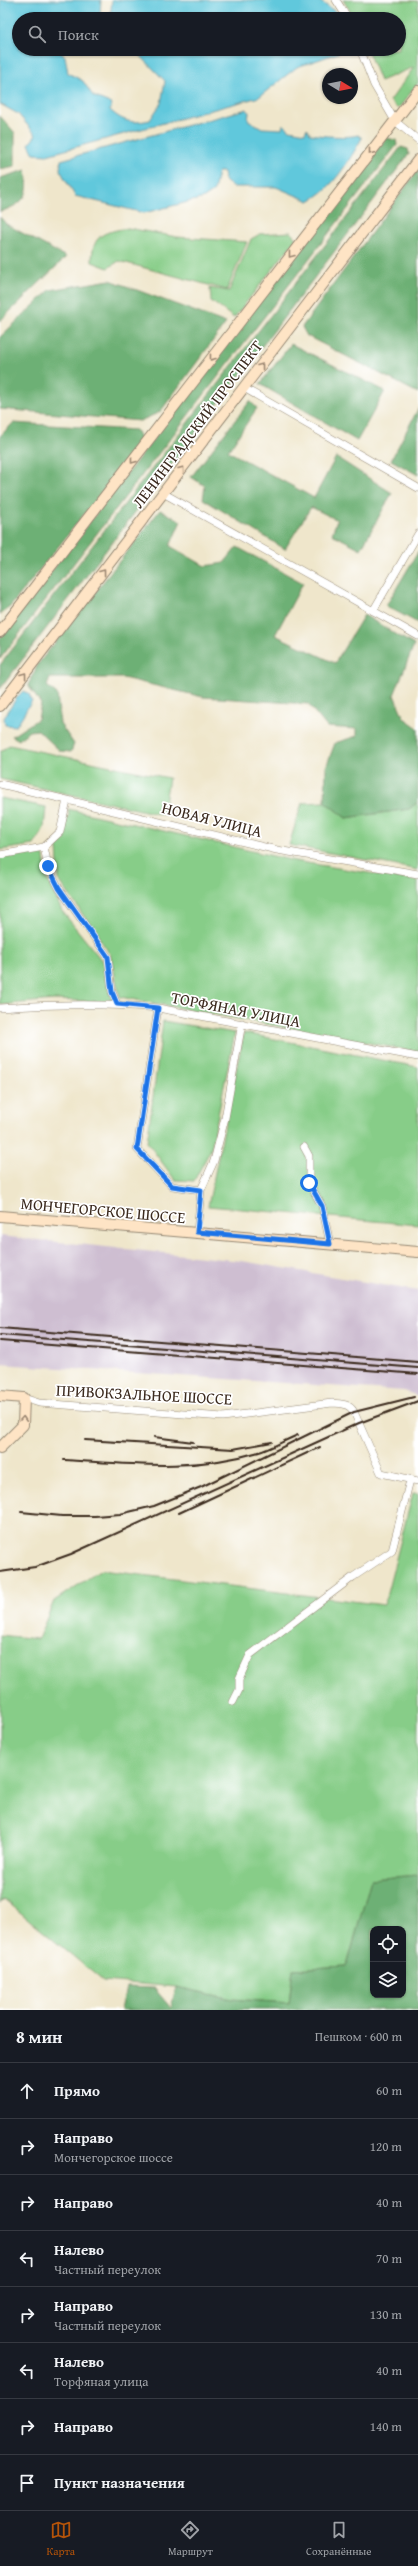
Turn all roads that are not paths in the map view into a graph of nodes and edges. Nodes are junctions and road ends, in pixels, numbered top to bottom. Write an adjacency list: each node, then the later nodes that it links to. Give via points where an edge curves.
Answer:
1 (336, 0): 2 (street)
2 (344, 12)
3 (363, 56): 5 (street, via 374,85)
4 (418, 91): 5 (street, ЛЕНИНГРАДСКИЙ ПРОСПЕКТ)
5 (395, 121): 6 (street); 13 (street, ЛЕНИНГРАДСКИЙ ПРОСПЕКТ, one-way to 13)
6 (418, 140)
7 (418, 160): 8 (street, ЛЕНИНГРАДСКИЙ ПРОСПЕКТ, one-way to 7)
8 (244, 388): 9 (street); 10 (street, ЛЕНИНГРАДСКИЙ ПРОСПЕКТ, one-way to 8)
9 (418, 488)
10 (163, 493): 12 (street); 15 (street, ЛЕНИНГРАДСКИЙ ПРОСПЕКТ, one-way to 10)
11 (418, 534): 12 (street)
12 (373, 611): 14 (street)
13 (0, 632)
14 (418, 636)
15 (0, 706)
16 (0, 784): 17 (street, НОВАЯ УЛИЦА)
17 (67, 800): 18 (street, via 60,832); 20 (street, НОВАЯ УЛИЦА, via 277,850)
18 (44, 848): 19 (street); 21 (street, via 48,866 59,888 108,957 112,992)
19 (0, 855)
20 (418, 874)
21 (117, 1004): 22 (street, ТОРФЯНАЯ УЛИЦА, via 49,1004); 23 (street, ТОРФЯНАЯ УЛИЦА)
22 (0, 1008)
23 (158, 1008): 24 (street, ТОРФЯНАЯ УЛИЦА); 27 (street, via 137,1149 172,1186)
24 (242, 1023): 25 (street, ТОРФЯНАЯ УЛИЦА); 27 (street, via 225,1118 214,1161)
25 (418, 1057)
26 (304, 1147): 30 (street, via 309,1156 309,1183 322,1206)
27 (201, 1190): 29 (street)
28 (0, 1216): 29 (street, МОНЧЕГОРСКОЕ ШОССЕ)
29 (197, 1232): 30 (street, МОНЧЕГОРСКОЕ ШОССЕ)
30 (330, 1244): 31 (street, МОНЧЕГОРСКОЕ ШОССЕ)
31 (418, 1252)
32 (0, 1396): 33 (street, ПРИВОКЗАЛЬНОЕ ШОССЕ)
33 (24, 1398): 34 (street, one-way to 33, via 23,1425); 35 (street, ПРИВОКЗАЛЬНОЕ ШОССЕ, via 40,1403 223,1417 332,1403 346,1405 354,1412 381,1473)
34 (0, 1448)
35 (410, 1480): 36 (street); 37 (street, via 392,1551 250,1655 239,1678 239,1690)
36 (418, 1481)
37 (233, 1702)

